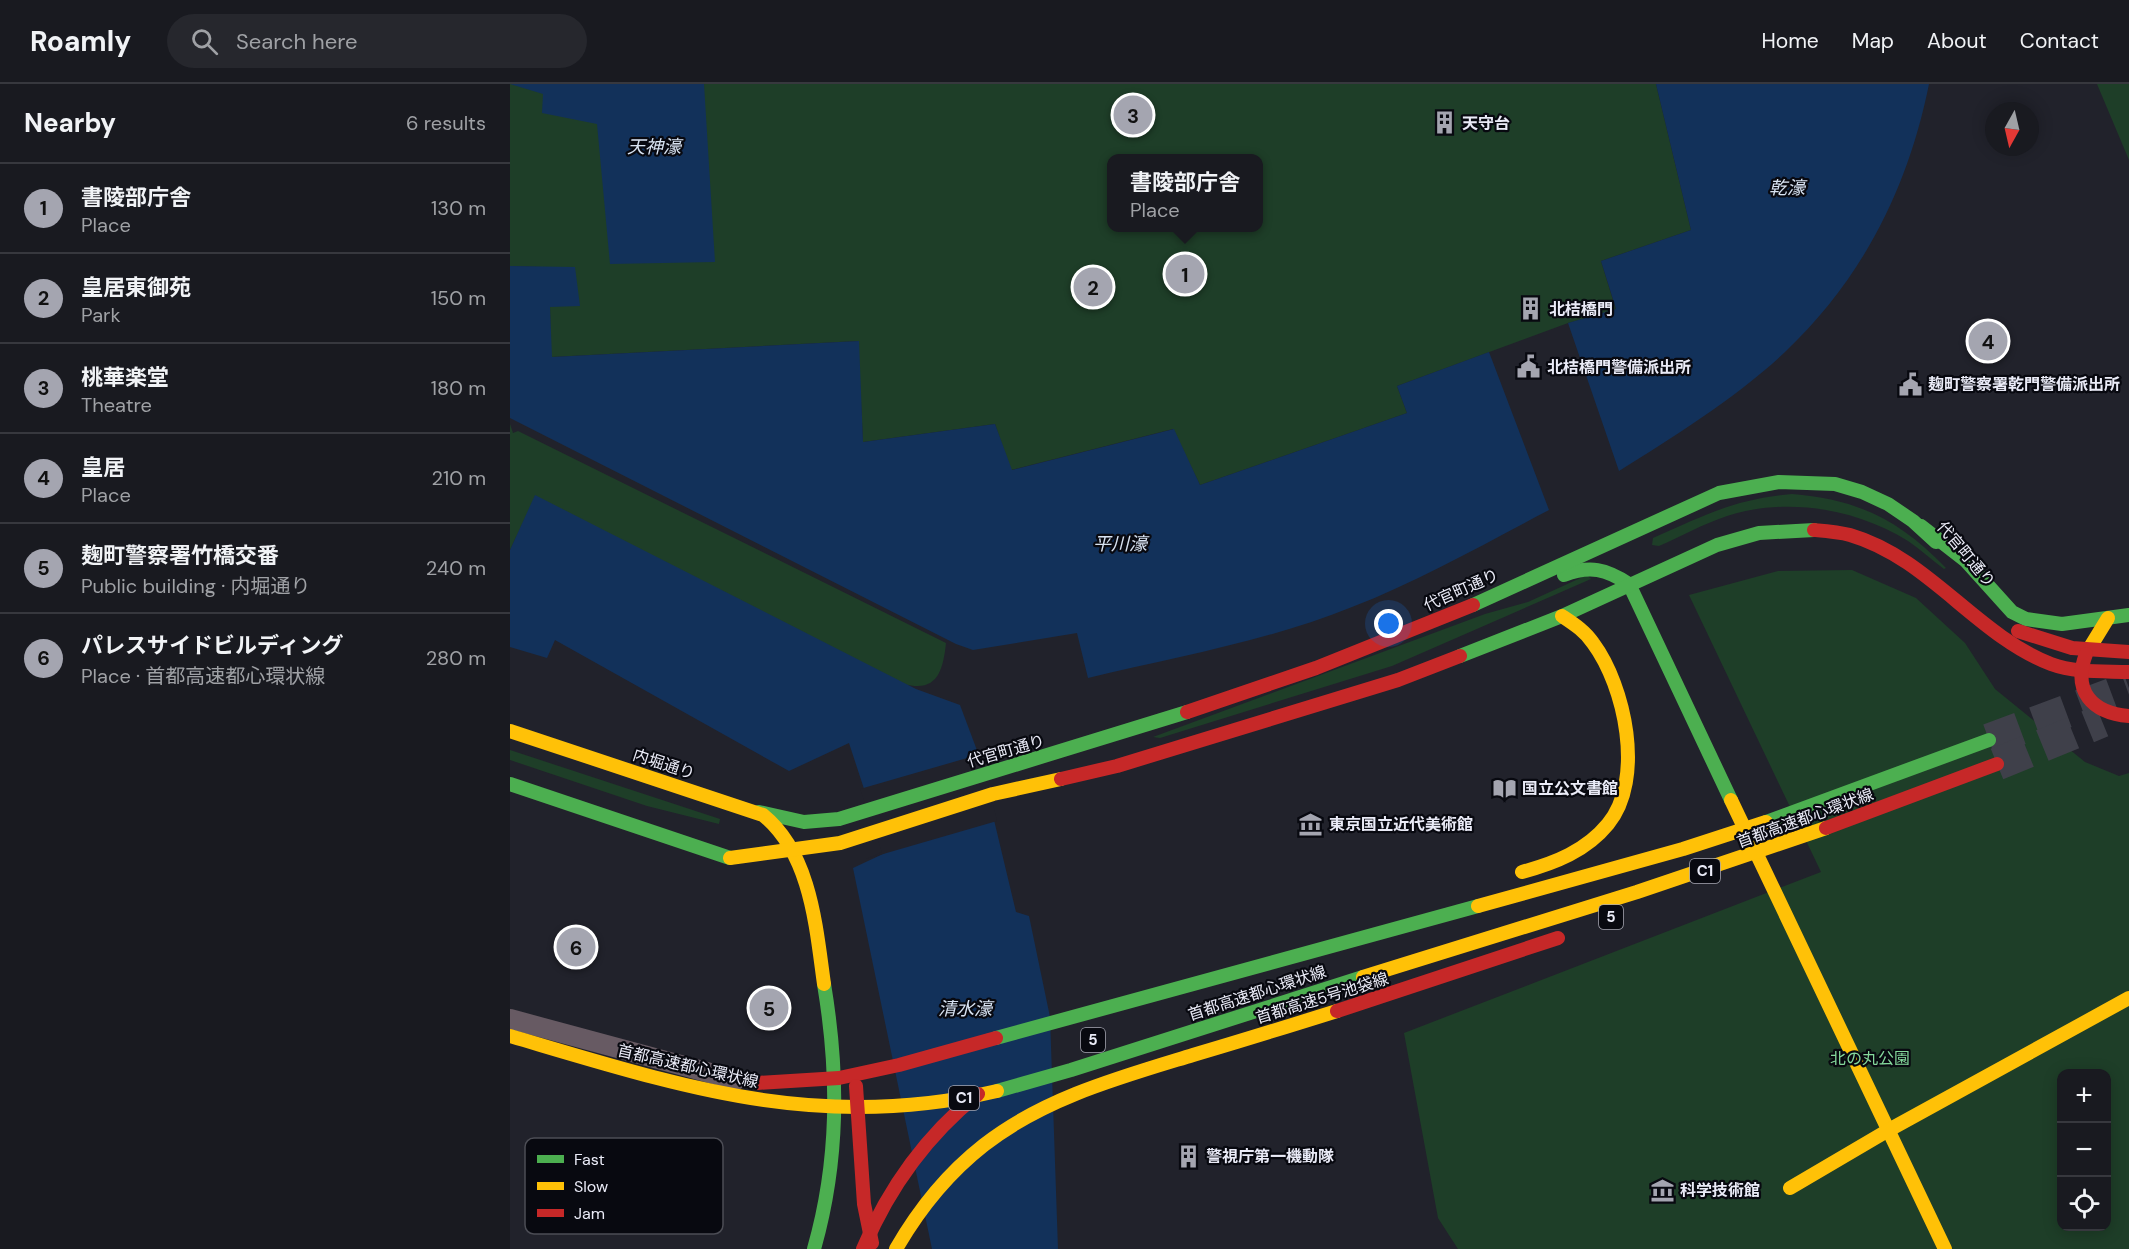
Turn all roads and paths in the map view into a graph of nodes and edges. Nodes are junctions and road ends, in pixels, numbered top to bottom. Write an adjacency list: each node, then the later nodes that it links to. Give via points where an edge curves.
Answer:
1 (1921, 526): 3 (main road, 代官町通り, via 1895,507 1836,483 1773,481 1719,493); 6 (main road, via 1966,561 2012,612 2026,619 2062,624); 7 (main road, 代官町通り, via 1984,601 2015,629 2037,639)
2 (1629, 584): 3 (main road, via 1593,566 1537,586); 5 (main road); 9 (main road, via 1717,545 1759,533 1815,530 1850,535 1913,567 2027,654); 36 (main road)
3 (1473, 602): 11 (main road, 代官町通り)
4 (2129, 615): 6 (main road)
5 (1562, 616): 12 (main road, via 1398,680); 22 (main road, via 1589,635 1604,657 1629,738 1629,777 1615,814 1589,843 1552,863)
6 (2108, 618): 7 (main road)
7 (2089, 649): 8 (main road, 代官町通り); 9 (main road)
8 (2129, 652)
9 (2080, 670): 10 (main road); 13 (main road, via 2081,686 2092,703 2108,714)
10 (2129, 672)
11 (1310, 682): 12 (main road, via 1323,694); 18 (main road, 代官町通り, via 839,819 804,822)
12 (1340, 698): 21 (main road, via 1117,766 993,794 845,842)
13 (2129, 716)
14 (510, 731): 18 (main road, 内堀通り)
15 (1989, 740): 20 (main road, 首都高速都心環状線 / C1, via 1798,812)
16 (1996, 764): 19 (main road, 首都高速都心環状線 / C1)
17 (510, 784): 21 (main road, via 734,859)
18 (759, 812): 21 (main road, 内堀通り, via 775,824)
19 (1801, 838): 23 (main road, 5); 32 (main road, 首都高速都心環状線 / C1, via 1049,1077 950,1100 884,1108 819,1107 723,1095)
20 (1683, 849): 26 (main road); 27 (main road, 首都高速都心環状線 / C1)
21 (793, 850): 28 (main road, 内堀通り, via 809,901)
22 (1504, 877)
23 (1627, 910)
24 (1573, 933): 41 (main road, 首都高速5号池袋線, via 1061,1101 1029,1116 982,1147 946,1179)
25 (1311, 937): 27 (main road)
26 (1395, 944)
27 (1194, 983): 31 (main road, 首都高速都心環状線 / C1, via 899,1065 808,1082 742,1083 689,1076)
28 (827, 996): 34 (main road, 内堀通り); 35 (main road, 内堀通り)
29 (2129, 998): 36 (main road)
30 (510, 1018): 34 (street, via 725,1079)
31 (510, 1026)
32 (510, 1036)
33 (1007, 1074): 39 (main road, via 969,1100 923,1147 895,1185)
34 (835, 1089): 35 (street); 38 (main road, 内堀通り, via 828,1192)
35 (857, 1090): 40 (main road, 内堀通り, via 864,1204)
36 (1887, 1131): 37 (main road); 42 (main road)
37 (1790, 1188)
38 (814, 1249)
39 (863, 1249)
40 (874, 1249)
41 (896, 1249)
42 (1946, 1249)

